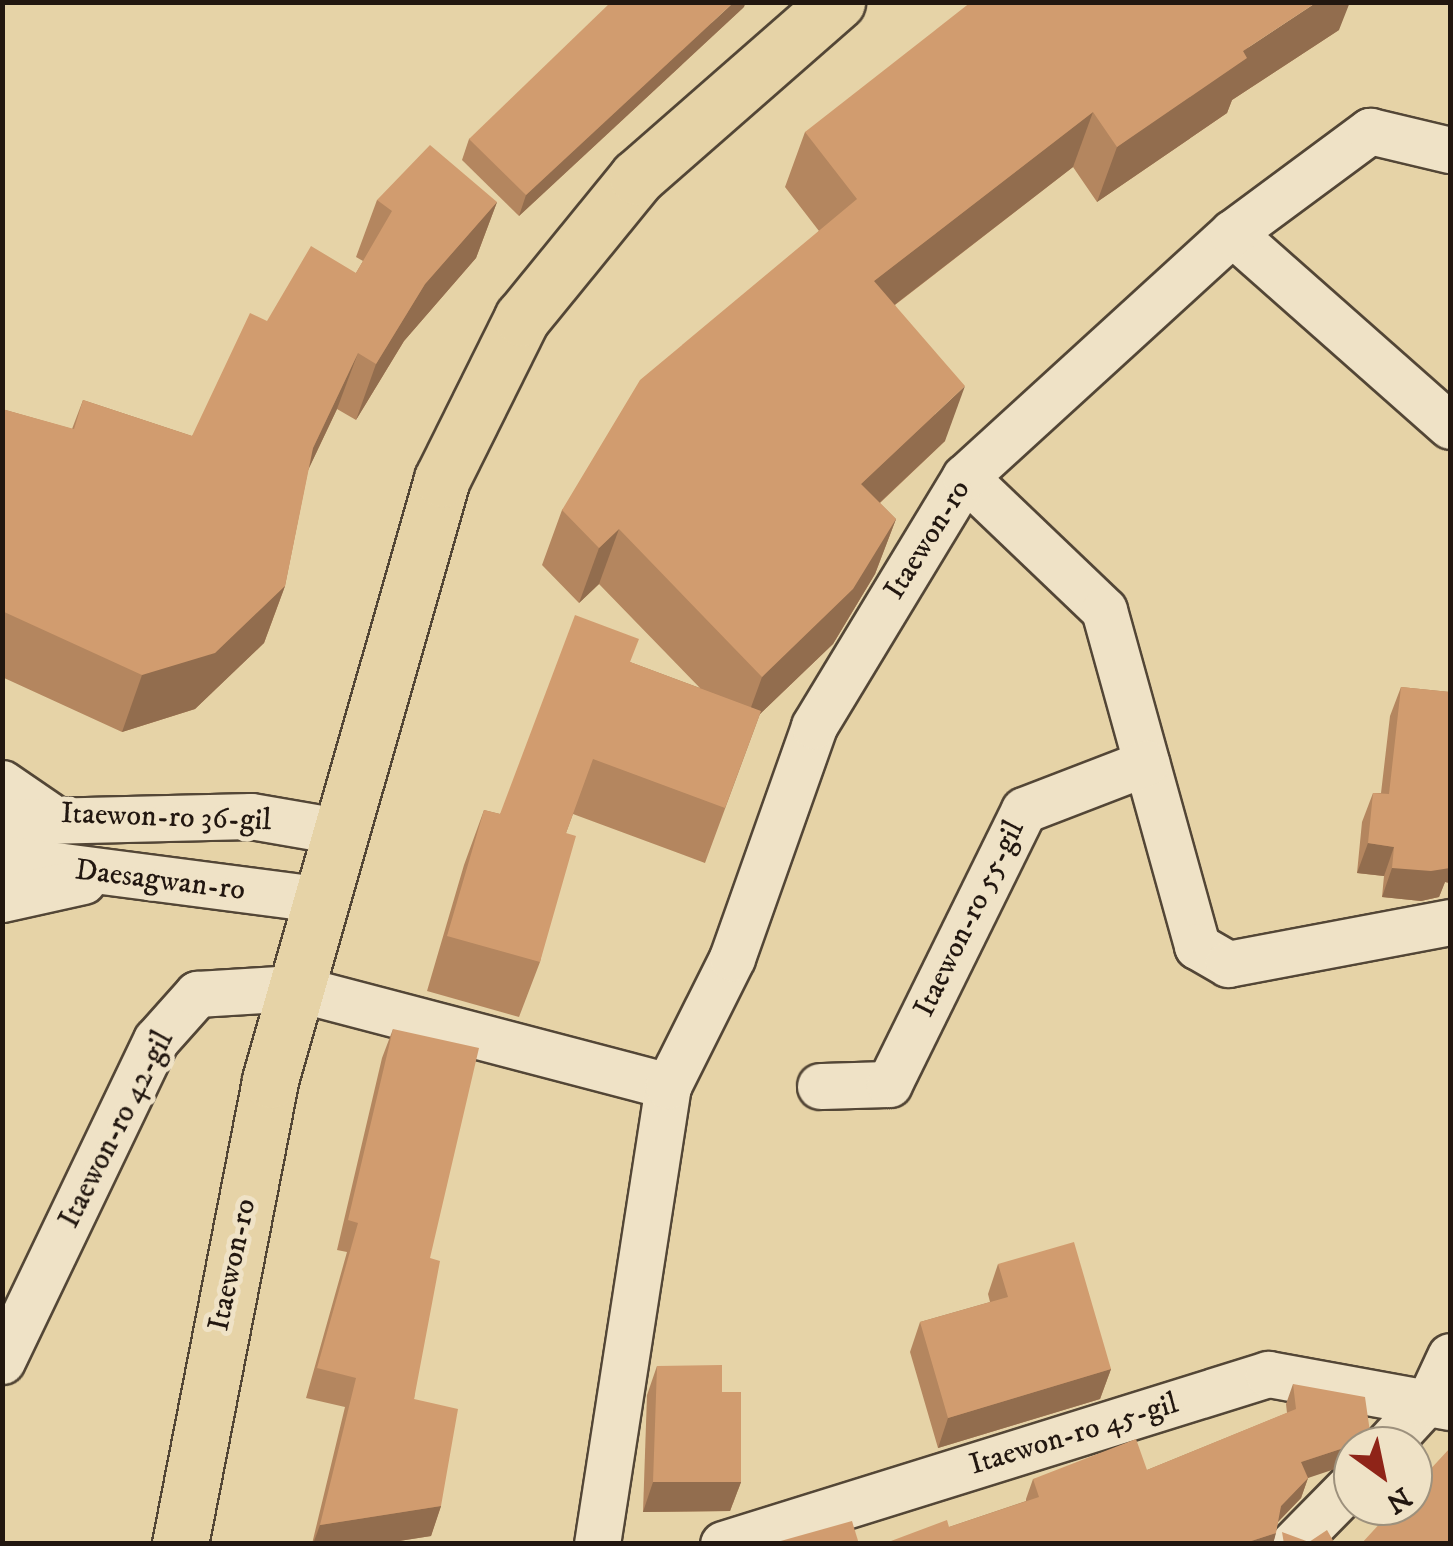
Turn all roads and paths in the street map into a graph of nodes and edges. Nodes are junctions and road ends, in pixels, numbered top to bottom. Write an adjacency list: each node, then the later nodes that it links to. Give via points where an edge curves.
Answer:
1 (838, 2): 10 (main road, Itaewon-ro, via 638,177 522,318 442,479)
2 (1450, 150): 3 (street, Itaewon-ro, via 1370,131)
3 (1232, 233): 4 (street); 5 (street, Itaewon-ro)
4 (1450, 426)
5 (965, 477): 6 (street, via 1104,610); 17 (street, Itaewon-ro, via 814,726 732,958)
6 (1146, 763): 15 (street, via 1197,946 1228,964); 18 (street, Itaewon-ro 55-gil, via 1024,810 888,1084)
7 (2, 783): 8 (street, Itaewon-ro 36-gil)
8 (54, 818): 9 (street); 10 (street, Itaewon-ro 36-gil, via 251,816)
9 (2, 822)
10 (338, 831): 13 (main road, Itaewon-ro)
11 (2, 858): 12 (street, Daesagwan-ro)
12 (101, 877): 13 (street, Daesagwan-ro); 14 (street)
13 (319, 899): 16 (main road, Itaewon-ro)
14 (2, 900)
15 (1450, 922)
16 (295, 988): 17 (street); 20 (street, Itaewon-ro 42-gil, via 197,994 156,1040); 25 (main road, Itaewon-ro)
17 (668, 1086): 26 (street, Itaewon-ro)
18 (820, 1086)
19 (1450, 1356): 21 (street)
20 (2, 1361)
21 (1441, 1402): 22 (street); 27 (street, Itaewon-ro 45-gil, via 1268,1374)
22 (1411, 1426)
23 (1333, 1506): 24 (street)
24 (1303, 1541)
25 (180, 1544)
26 (598, 1544)
27 (723, 1544)

